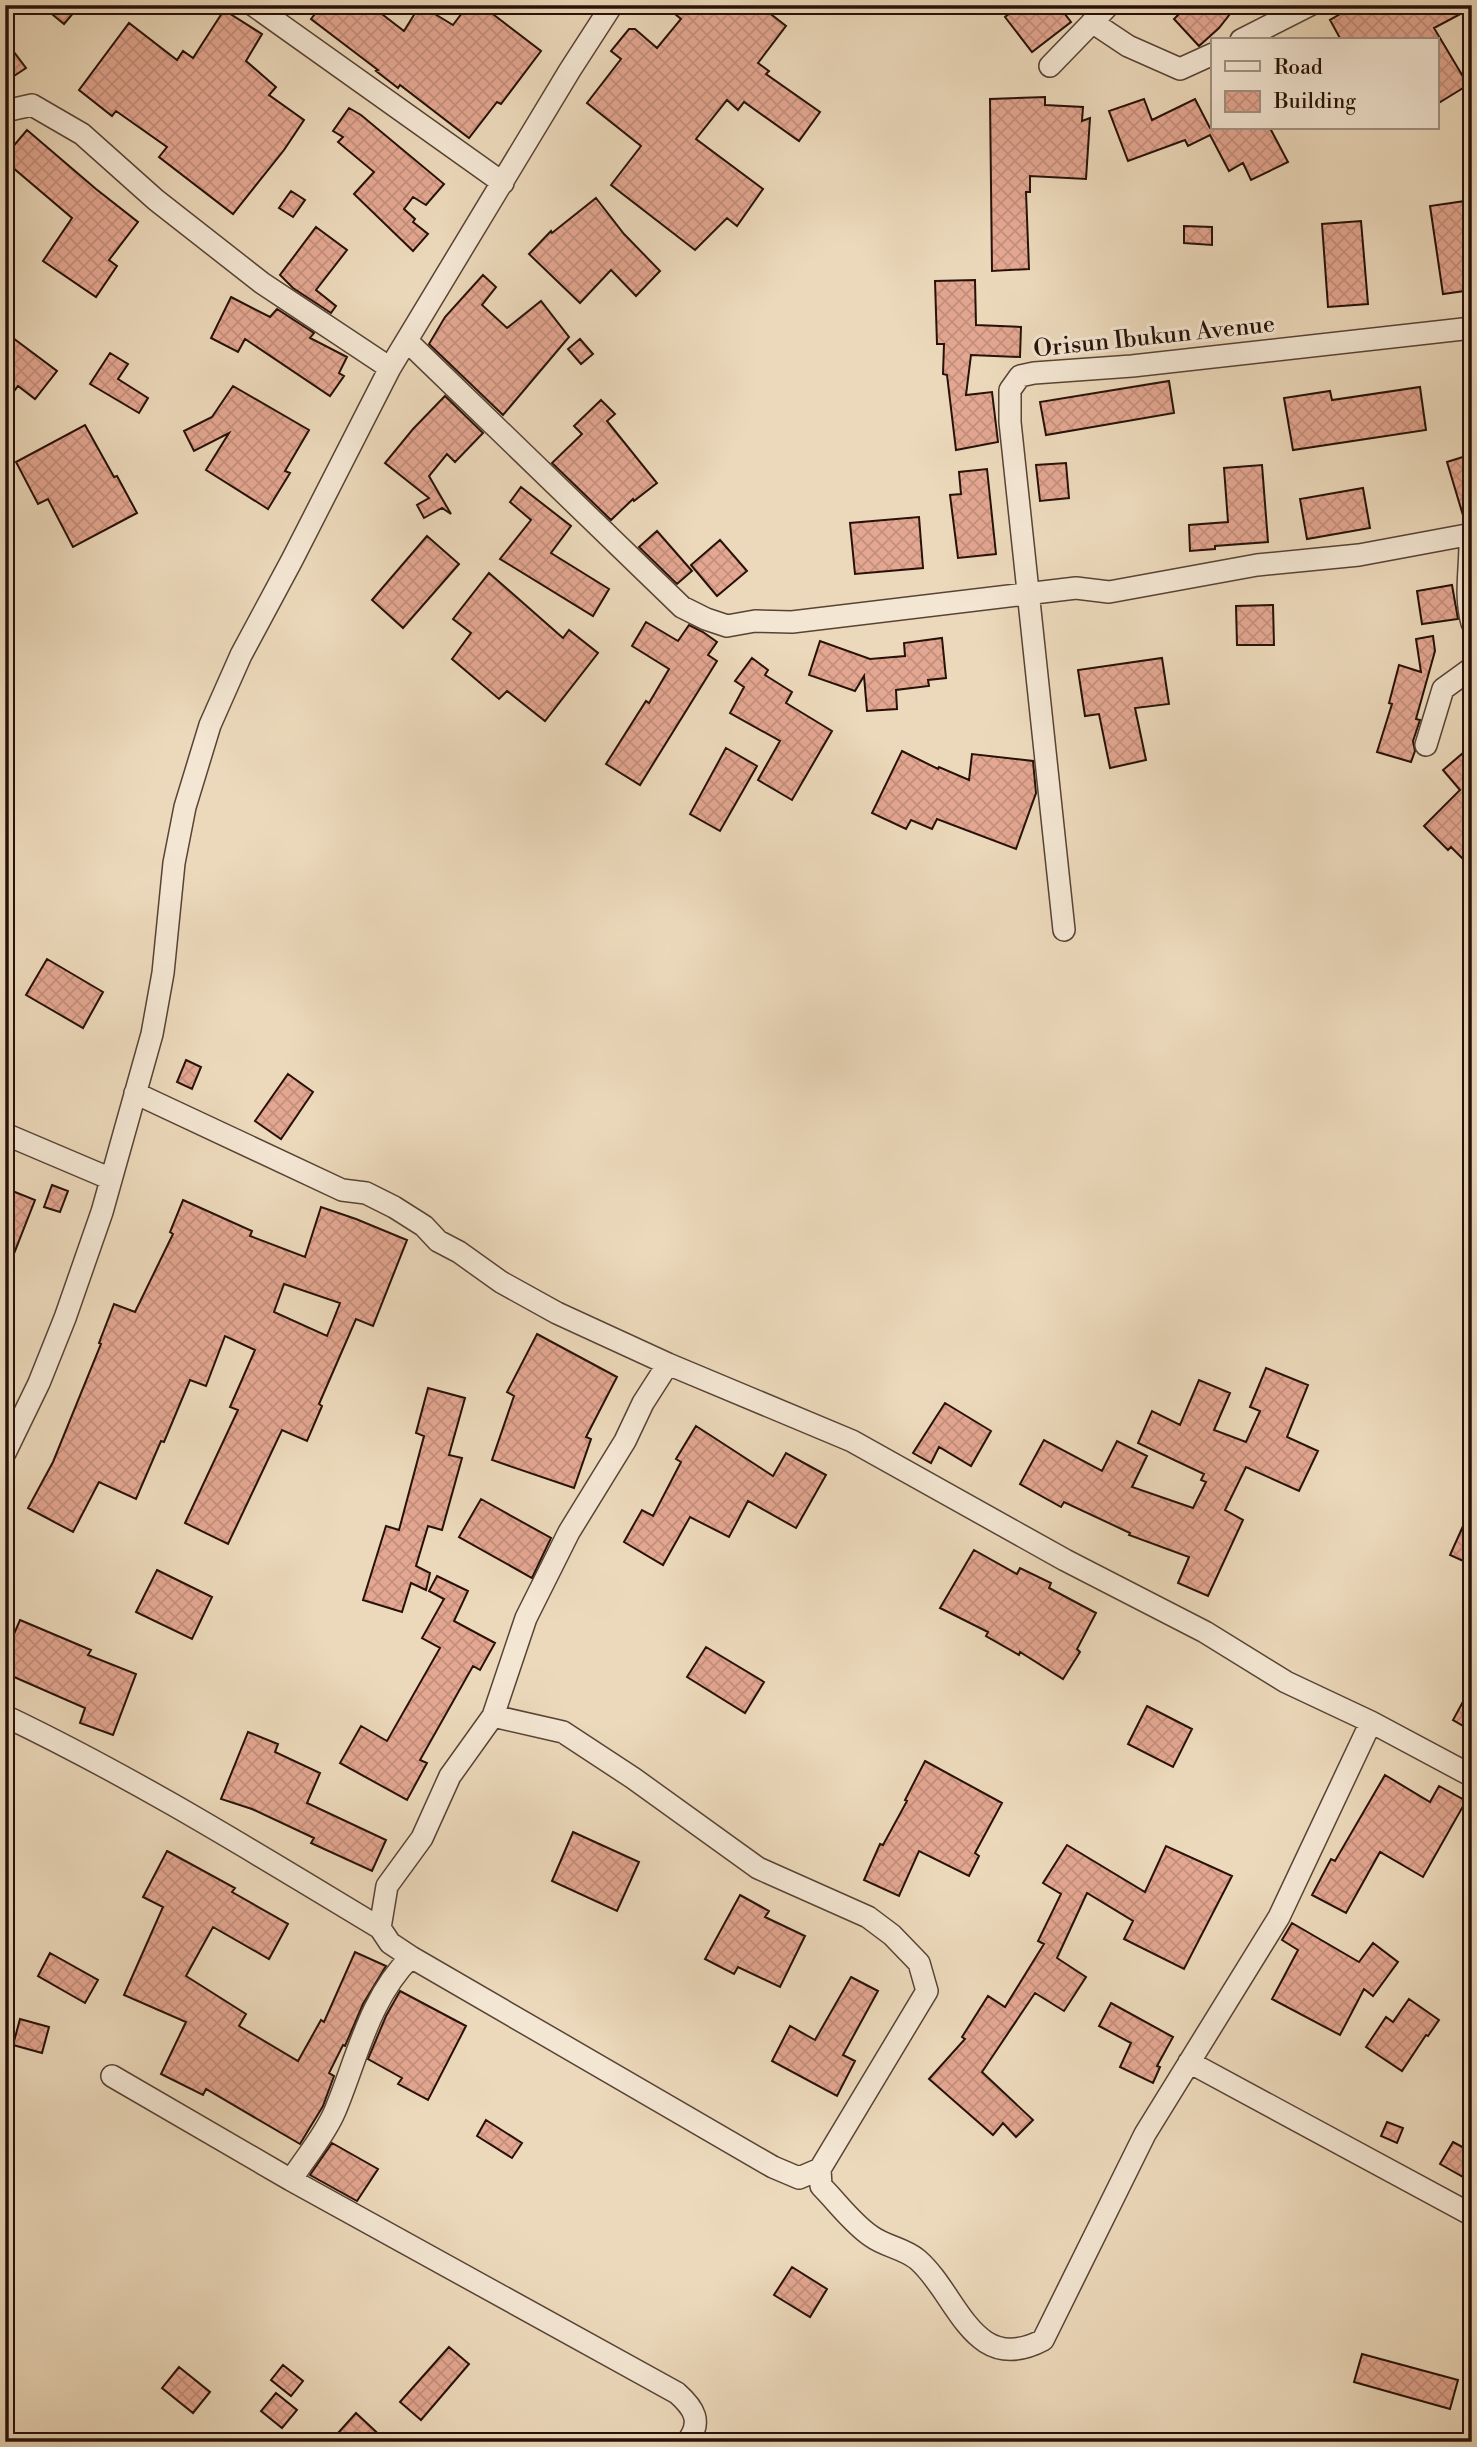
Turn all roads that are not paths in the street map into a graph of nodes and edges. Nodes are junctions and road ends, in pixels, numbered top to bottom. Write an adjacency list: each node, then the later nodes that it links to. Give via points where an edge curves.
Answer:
1 (254, 5): 10 (street)
2 (612, 5): 10 (street)
3 (1109, 5): 5 (street)
4 (1310, 5): 6 (street)
5 (1092, 22): 7 (street, via 1128,46 1180,69); 8 (street)
6 (1245, 38)
7 (1211, 55)
8 (1050, 66)
9 (5, 111): 13 (street, via 32,106 82,134 261,283)
10 (503, 183): 12 (street)
11 (1472, 328): 15 (street, Orisun Ibukun Avenue, via 1020,376 1010,390 1010,422)
12 (407, 341): 13 (street); 15 (street, via 682,607 706,619 727,626 792,622)
13 (390, 368): 20 (street, via 241,655 210,725 185,807 174,863 163,973)
14 (1471, 535): 15 (street, via 1359,555 1257,565 1109,592 1076,588); 16 (street, via 1467,603)
15 (1027, 594): 19 (street, Orisun Ibukun Avenue)
16 (1472, 624)
17 (1472, 668): 18 (street, via 1443,689)
18 (1426, 745)
19 (1063, 930)
20 (135, 1093): 22 (street); 23 (street, via 342,1190 366,1193 424,1226 438,1241 501,1282)
21 (5, 1134): 22 (street)
22 (111, 1179): 24 (street, via 65,1318)
23 (668, 1364): 26 (street, via 569,1532 526,1618); 27 (street, via 852,1441 1205,1632 1286,1682)
24 (5, 1453)
25 (5, 1716): 29 (street, via 89,1758)
26 (493, 1716): 29 (street, via 450,1776 422,1838 387,1886); 33 (street, via 563,1732 758,1868 868,1917 919,1963 927,1991)
27 (1371, 1722): 28 (street); 31 (street, via 1279,1917)
28 (1472, 1776)
29 (380, 1928): 30 (street)
30 (411, 1957): 33 (street, via 773,2167 799,2178); 34 (street, via 372,2014 334,2114)
31 (1189, 2062): 33 (street, via 1145,2134 1043,2340 1026,2349 999,2350 976,2333 956,2313 923,2264 909,2252 869,2235 821,2186); 35 (street)
32 (112, 2076): 34 (street)
33 (820, 2169)
34 (291, 2180): 36 (street, via 677,2393 696,2418 695,2433)
35 (1472, 2215)
36 (687, 2442)

